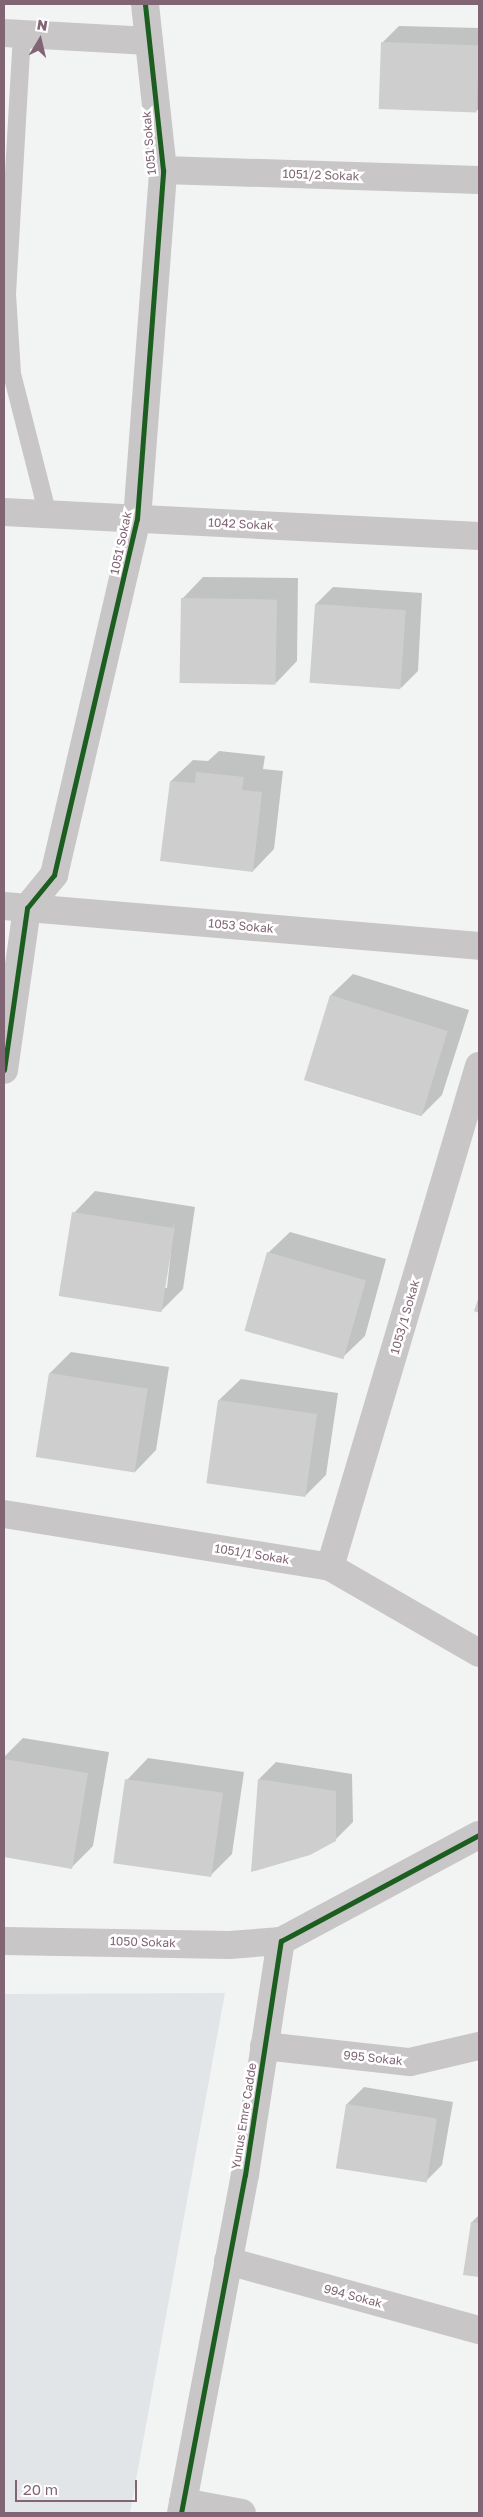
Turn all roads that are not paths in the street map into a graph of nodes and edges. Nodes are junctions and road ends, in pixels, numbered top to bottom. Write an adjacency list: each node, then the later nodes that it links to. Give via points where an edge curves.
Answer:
1 (145, 4): 3 (street, 1051 Sokak)
2 (13, 34): 3 (street); 7 (lane, via 7,294 12,374)
3 (149, 41): 4 (street, 1051 Sokak)
4 (163, 170): 5 (street, 1051/2 Sokak); 8 (street, 1051 Sokak)
5 (479, 180)
6 (4, 512): 7 (street, 1042 Sokak)
7 (48, 515): 8 (street, 1042 Sokak)
8 (138, 519): 9 (street, 1042 Sokak); 10 (street, 1051 Sokak, via 54,875)
9 (479, 536)
10 (16, 907): 11 (street, 1053 Sokak); 13 (street)
11 (479, 946)
12 (479, 1066): 15 (street, 1053/1 Sokak)
13 (4, 1070)
14 (4, 1514): 15 (street, 1051/1 Sokak)
15 (330, 1567): 16 (street, 1051/1 Sokak)
16 (479, 1653)
17 (479, 1836): 19 (street)
18 (4, 1941): 19 (street, 1050 Sokak, via 229,1945)
19 (281, 1941): 20 (street, Yunus Emre Cadde)
20 (264, 2046): 21 (street, 995 Sokak, via 410,2062); 22 (street, Yunus Emre Cadde)
21 (479, 2046)
22 (228, 2261): 23 (street, 994 Sokak); 24 (street, Yunus Emre Cadde)
23 (479, 2330)
24 (182, 2508): 25 (street)
25 (242, 2513)

